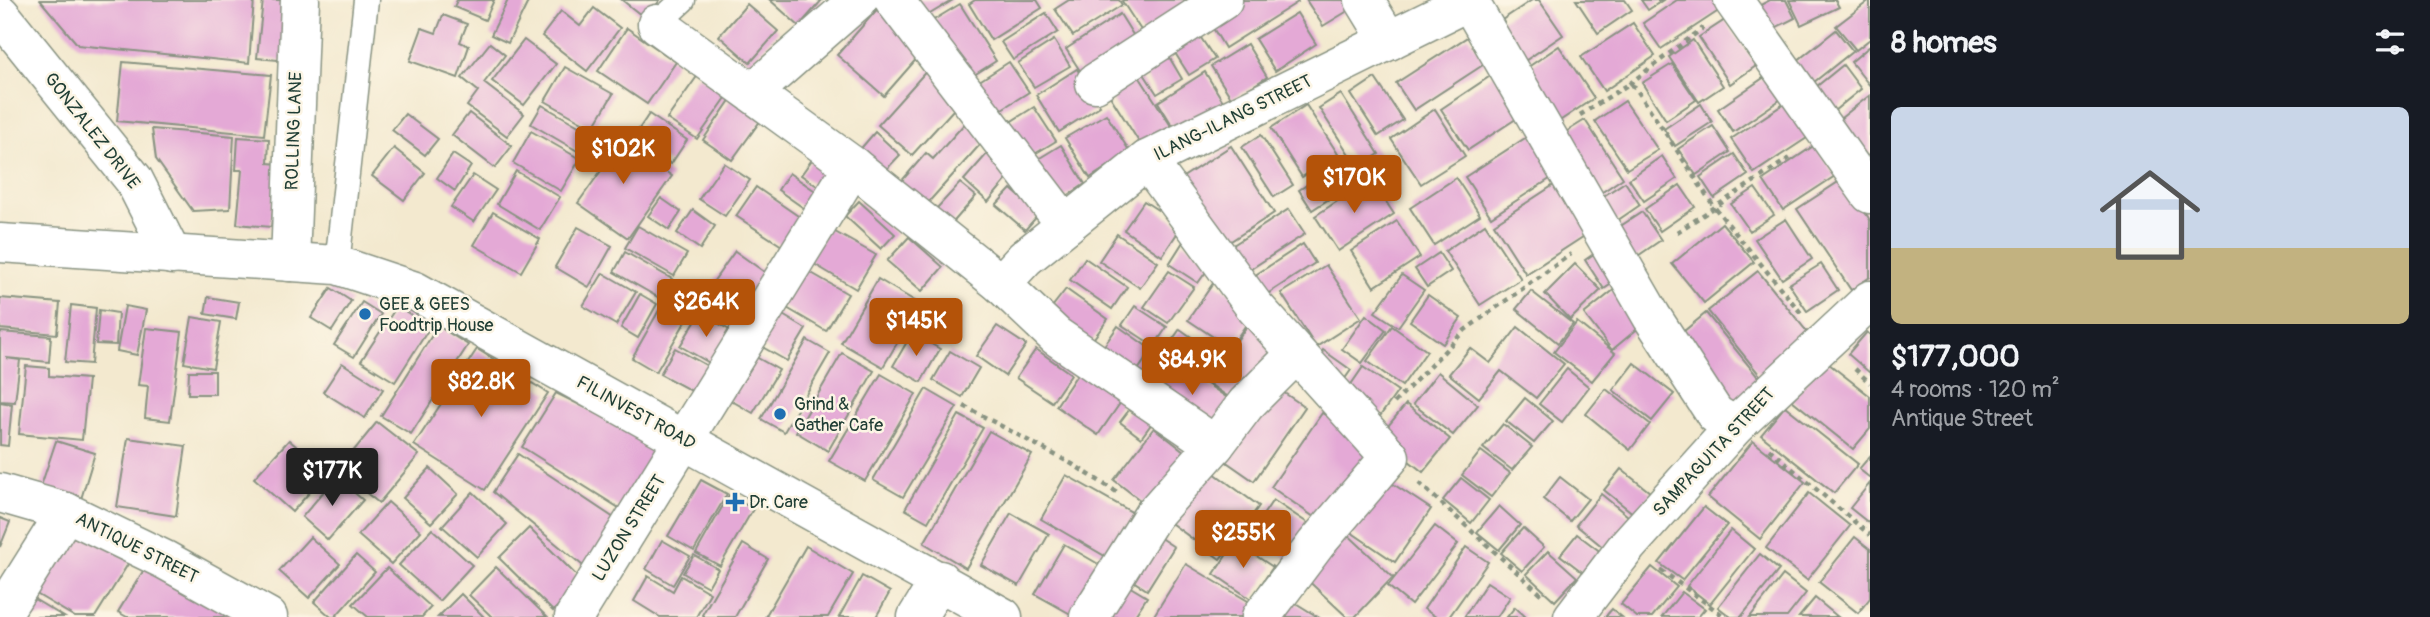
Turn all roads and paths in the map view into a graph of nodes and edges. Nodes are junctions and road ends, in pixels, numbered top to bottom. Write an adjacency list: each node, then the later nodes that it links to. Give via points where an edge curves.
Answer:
1 (300, 0): 26 (street, ROLLING LANE)
2 (366, 0): 27 (lane)
3 (858, 0): 14 (street)
4 (894, 0): 21 (street)
5 (1223, 0): 12 (street)
6 (1364, 0): 11 (street)
7 (1470, 1): 11 (street, ILANG-ILANG STREET); 16 (street)
8 (1735, 2): 13 (path); 15 (street)
9 (670, 12): 14 (street)
10 (0, 15): 25 (street, GONZALEZ DRIVE, via 134,180)
11 (1388, 41): 17 (street, ILANG-ILANG STREET)
12 (1095, 83)
13 (1629, 84): 16 (path); 20 (path)
14 (753, 92): 18 (street)
15 (1827, 133): 19 (street); 20 (path)
16 (1545, 136): 23 (street)
17 (1147, 160): 21 (street, ILANG-ILANG STREET); 31 (street, via 1254,306)
18 (853, 166): 28 (street); 35 (street)
19 (1870, 194)
20 (1715, 208): 22 (path); 30 (path)
21 (1066, 225): 28 (street, ILANG-ILANG STREET)
22 (1677, 232)
23 (1601, 234): 34 (street, via 1715,414); 37 (path, via 1465,330 1394,402)
24 (0, 243): 25 (street, FILINVEST ROAD)
25 (172, 255): 26 (street, FILINVEST ROAD)
26 (290, 262): 27 (street, FILINVEST ROAD)
27 (337, 265): 35 (street, FILINVEST ROAD, via 415,291)
28 (1001, 284): 36 (street, via 1056,336)
29 (1870, 300): 30 (street, SAMPAGUITA STREET)
30 (1824, 341): 32 (path); 34 (street, SAMPAGUITA STREET)
31 (1296, 354): 36 (street, via 1246,404); 37 (street)
32 (1870, 383)
33 (964, 405): 40 (path)
34 (1735, 426): 41 (path, via 1754,436); 42 (street, SAMPAGUITA STREET)
35 (684, 439): 43 (street, FILINVEST ROAD); 47 (street, LUZON STREET)
36 (1215, 445): 40 (street)
37 (1379, 446): 44 (path); 51 (street, via 1316,544)
38 (0, 493): 39 (street, ANTIQUE STREET)
39 (66, 512): 45 (street, ANTIQUE STREET); 46 (street)
40 (1153, 515): 50 (street)
41 (1870, 535)
42 (1628, 545): 44 (street, SAMPAGUITA STREET); 52 (path)
43 (940, 580): 48 (street); 49 (street, FILINVEST ROAD)
44 (1559, 608)
45 (265, 616)
46 (0, 617)
47 (574, 617)
48 (917, 617)
49 (1003, 617)
50 (1089, 617)
51 (1261, 617)
52 (1725, 617)

